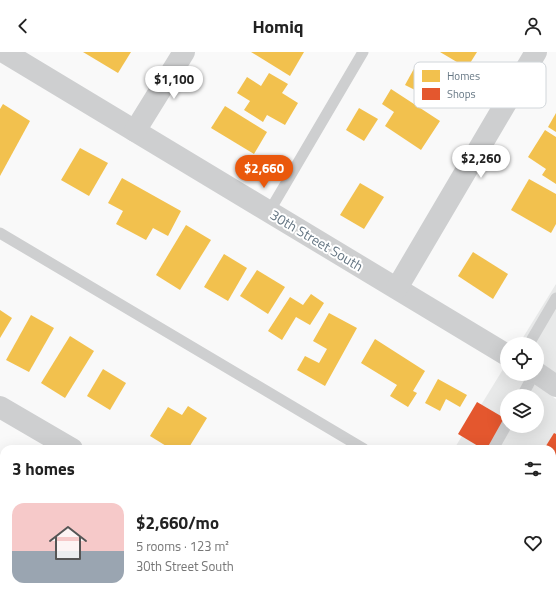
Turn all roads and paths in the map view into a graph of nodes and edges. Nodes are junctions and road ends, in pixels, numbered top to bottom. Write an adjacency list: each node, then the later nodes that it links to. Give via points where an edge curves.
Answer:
1 (184, 52): 7 (street)
2 (363, 52): 8 (lane)
3 (536, 52): 5 (street)
4 (6, 53): 7 (street, 30th Street South)
5 (530, 62)
6 (503, 108): 10 (street)
7 (135, 131): 8 (street, 30th Street South)
8 (269, 212): 10 (street, 30th Street South)
9 (0, 233): 19 (lane)
10 (396, 288): 13 (street, 30th Street South)
11 (556, 298): 12 (lane)
12 (532, 337)
13 (500, 350)
14 (544, 378): 15 (street)
15 (556, 386)
16 (0, 407): 18 (street)
17 (502, 433): 20 (lane)
18 (65, 445)
19 (357, 445)
20 (495, 445)

